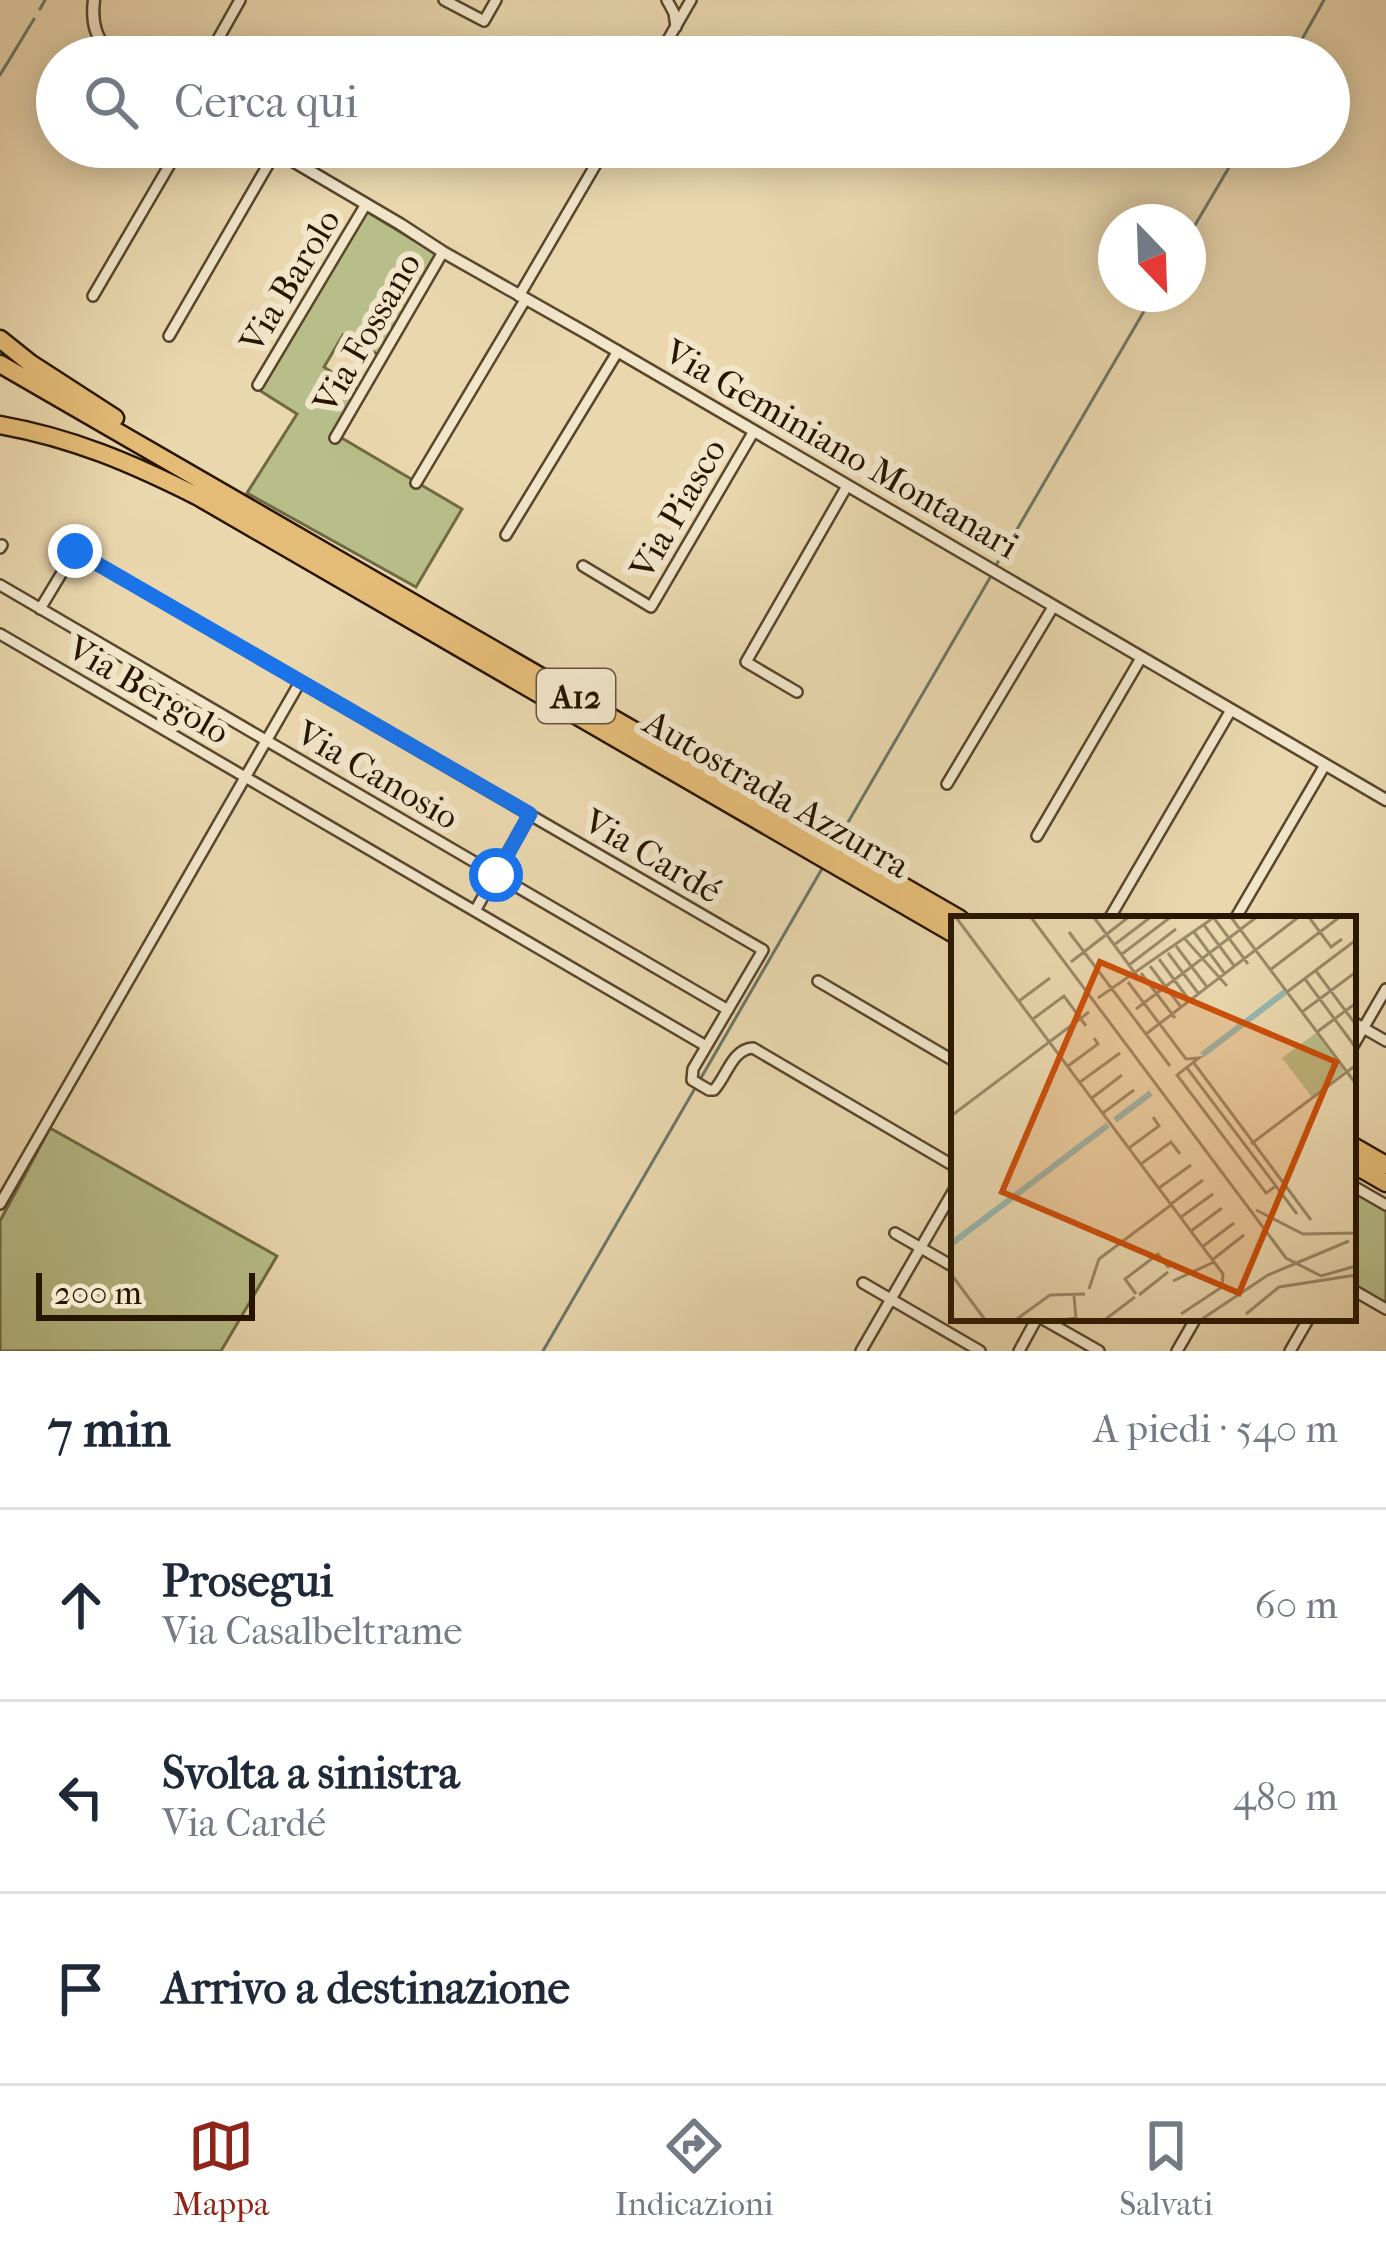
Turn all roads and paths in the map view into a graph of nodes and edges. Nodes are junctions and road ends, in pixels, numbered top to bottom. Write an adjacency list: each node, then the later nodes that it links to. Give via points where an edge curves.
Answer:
1 (94, 0): 8 (street)
2 (240, 0): 9 (street)
3 (444, 0): 4 (street, via 484,21)
4 (496, 0)
5 (667, 0): 7 (street)
6 (692, 0): 7 (street)
7 (676, 27): 10 (street)
8 (97, 36)
9 (220, 36)
10 (671, 36)
11 (168, 168): 17 (street)
12 (262, 168): 19 (street)
13 (305, 168): 15 (street, Via Geminiano Montanari)
14 (594, 168): 18 (street)
15 (366, 204): 16 (street, Via Geminiano Montanari); 24 (street, Via Barolo)
16 (443, 252): 18 (street, Via Geminiano Montanari); 28 (street, Via Fossano)
17 (93, 296)
18 (522, 298): 21 (street, Via Geminiano Montanari); 29 (street)
19 (169, 336)
20 (0, 339): 32 (highway)
21 (618, 351): 27 (street, Via Geminiano Montanari); 31 (street)
22 (0, 364): 25 (highway)
23 (0, 376): 25 (highway)
24 (259, 385)
25 (39, 393): 32 (highway)
26 (0, 424): 32 (highway, via 131,463)
27 (754, 431): 30 (street, Via Geminiano Montanari); 33 (street, Via Piasco, via 651,607)
28 (334, 439)
29 (416, 483)
30 (847, 486): 35 (street, Via Geminiano Montanari); 40 (street, via 746,662)
31 (506, 536)
32 (321, 557): 49 (highway, Autostrada Azzurra / A12)
33 (583, 566)
34 (0, 586): 36 (street, Via Canosio)
35 (1053, 607): 38 (street, Via Geminiano Montanari); 45 (street)
36 (40, 609): 39 (street, Via Cardé, via 75,551); 42 (street, Via Canosio)
37 (0, 634): 44 (street, Via Bergolo)
38 (1141, 658): 41 (street, Via Geminiano Montanari); 48 (street)
39 (301, 682): 42 (street); 47 (street, Via Cardé)
40 (797, 692)
41 (1231, 710): 43 (street, Via Geminiano Montanari); 53 (street)
42 (266, 740): 44 (street); 50 (street, Via Canosio)
43 (1325, 765): 46 (street, Via Geminiano Montanari); 54 (street)
44 (246, 777): 51 (street, Via Bergolo); 70 (street)
45 (947, 784)
46 (1386, 800)
47 (530, 814): 50 (street); 58 (street, Via Cardé, via 763,950)
48 (1037, 836)
49 (831, 853): 52 (highway, Autostrada Azzurra / A12); 55 (highway, Autostrada Azzurra / A12)
50 (496, 875): 51 (street); 58 (street, Via Canosio)
51 (475, 911): 61 (street, Via Bergolo)
52 (954, 916)
53 (1111, 916)
54 (1237, 916)
55 (951, 932)
56 (818, 981): 62 (street)
57 (1386, 989): 59 (street)
58 (728, 1010): 61 (street)
59 (1358, 1025): 60 (street)
60 (1386, 1041)
61 (706, 1046): 64 (street, via 691,1075 699,1085 717,1088 738,1053 752,1048)
62 (951, 1058)
63 (1356, 1148): 66 (highway)
64 (951, 1164)
65 (1356, 1166): 67 (highway)
66 (1386, 1166)
67 (1386, 1184)
68 (1356, 1188): 71 (street)
69 (951, 1195): 73 (street)
70 (0, 1204)
71 (1386, 1205)
72 (895, 1233): 73 (street)
73 (920, 1248): 74 (street); 77 (street)
74 (951, 1265)
75 (863, 1282): 77 (street)
76 (1356, 1293): 78 (street)
77 (891, 1299): 83 (street); 84 (street)
78 (1386, 1310)
79 (1037, 1321): 85 (street)
80 (1044, 1321): 86 (street)
81 (1194, 1321): 87 (street)
82 (1307, 1321): 88 (street)
83 (862, 1351)
84 (980, 1351)
85 (1018, 1351)
86 (1099, 1351)
87 (1177, 1351)
88 (1290, 1351)

